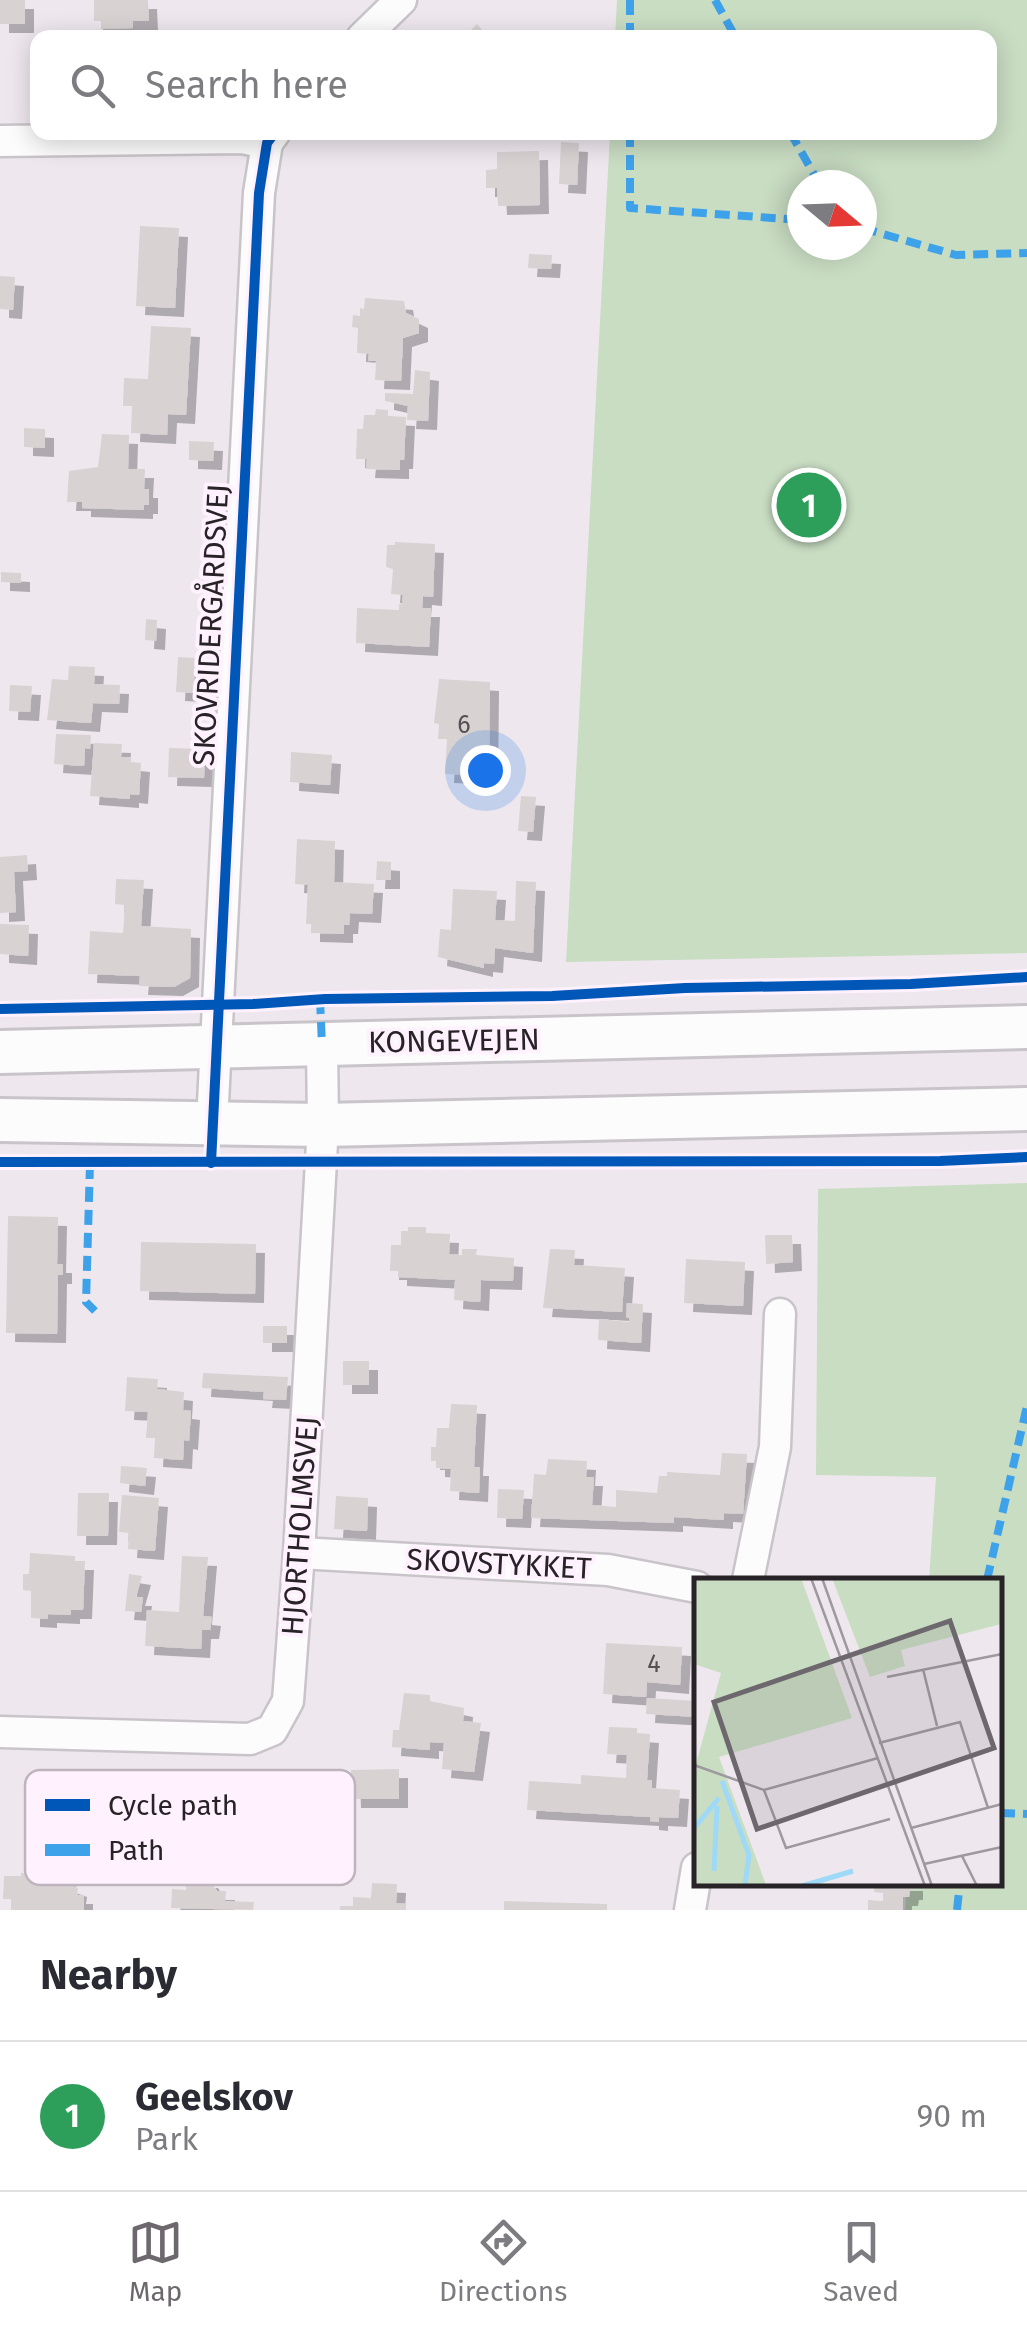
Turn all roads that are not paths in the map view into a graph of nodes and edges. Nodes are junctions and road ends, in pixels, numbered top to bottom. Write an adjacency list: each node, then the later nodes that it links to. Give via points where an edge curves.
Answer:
1 (401, 0): 2 (street)
2 (370, 30)
3 (81, 140): 5 (street)
4 (271, 140): 8 (street, SKOVRIDERGÅRDSVEJ, via 259,193)
5 (0, 141)
6 (1027, 1026): 7 (main road, KONGEVEJEN)
7 (322, 1044): 8 (main road, KONGEVEJEN); 13 (street, HJORTHOLMSVEJ)
8 (214, 1047): 9 (main road, KONGEVEJEN); 12 (street, SKOVRIDERGÅRDSVEJ)
9 (0, 1052)
10 (1027, 1109): 13 (main road)
11 (0, 1120): 12 (main road)
12 (212, 1124): 13 (main road)
13 (323, 1125): 15 (street, HJORTHOLMSVEJ)
14 (780, 1314): 16 (street, via 775,1447)
15 (300, 1553): 17 (street, SKOVSTYKKET, via 608,1570); 18 (street, HJORTHOLMSVEJ, via 288,1700 272,1730 250,1739)
16 (748, 1578)
17 (694, 1587)
18 (0, 1732)
19 (694, 1885): 20 (street)
20 (690, 1910)

